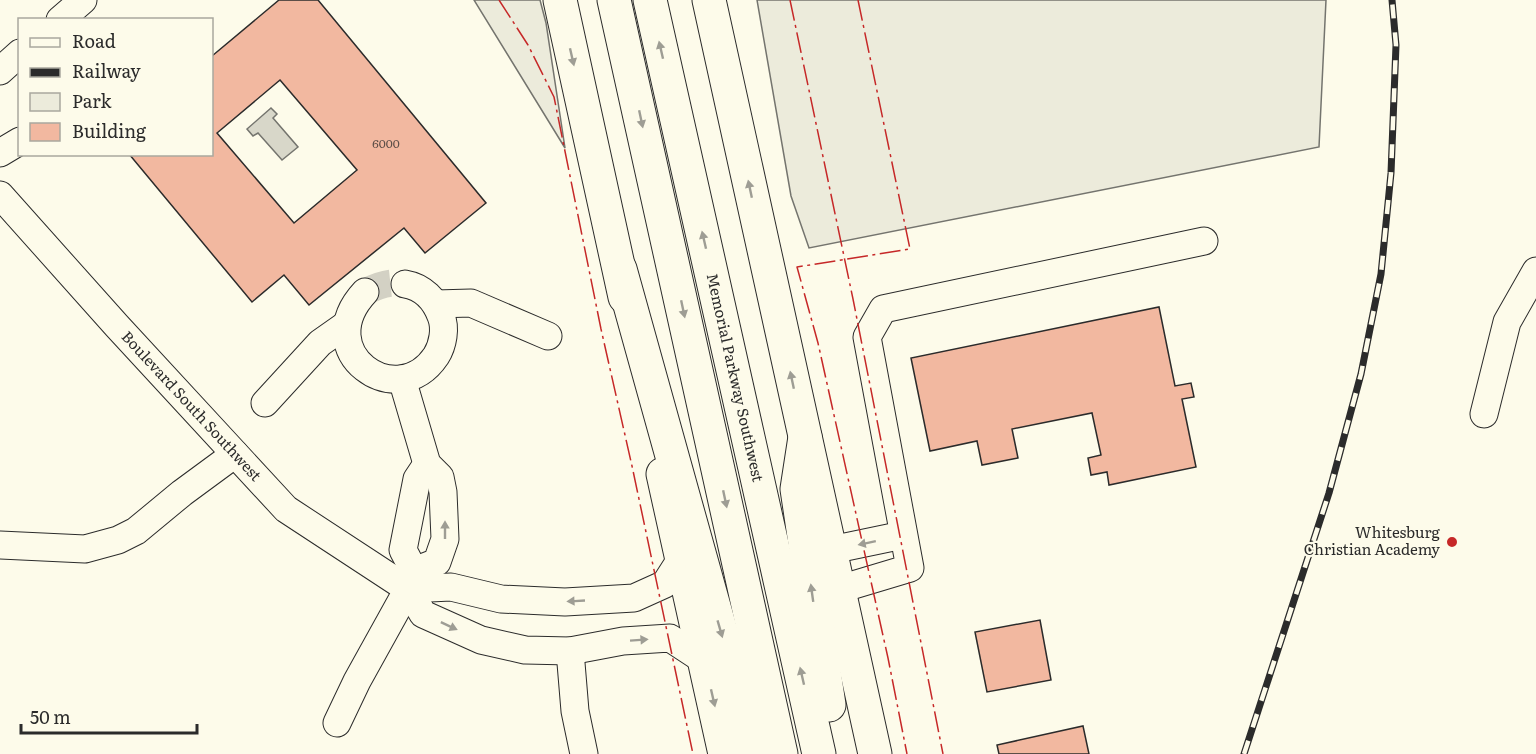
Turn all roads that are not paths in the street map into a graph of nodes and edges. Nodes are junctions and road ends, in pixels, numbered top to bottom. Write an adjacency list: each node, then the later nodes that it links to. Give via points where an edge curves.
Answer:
1 (83, 0): 6 (street)
2 (560, 0): 11 (main road, one-way to 11)
3 (614, 0): 36 (main road, one-way to 36)
4 (650, 0): 37 (main road, Memorial Parkway Southwest, one-way to 4)
5 (709, 0): 21 (main road, one-way to 5)
6 (62, 18)
7 (18, 142): 8 (street)
8 (0, 153)
9 (0, 195): 22 (street, Boulevard South Southwest)
10 (1204, 240): 24 (street, via 883,309 867,338)
11 (620, 269): 27 (main road); 35 (main road, one-way to 35)
12 (1536, 271): 20 (street, via 1507,322)
13 (405, 284): 15 (street, via 425,292)
14 (365, 292): 16 (street, via 354,304)
15 (436, 304): 17 (street, via 471,303); 18 (street, via 444,335 440,351 418,374)
16 (347, 324): 18 (street, via 350,350 359,363 386,379); 19 (street, via 320,343)
17 (548, 336)
18 (402, 379): 23 (street)
19 (265, 403)
20 (1484, 414)
21 (805, 437): 26 (main road); 38 (main road, one-way to 21, via 797,489)
22 (235, 454): 25 (street, via 136,531 118,540 86,549); 28 (street, Boulevard South Southwest, via 286,509)
23 (428, 464): 28 (street, via 417,479 403,550); 28 (street, one-way to 23, via 437,562 445,539 440,477)
24 (903, 535): 26 (street, one-way to 26); 29 (street, via 910,568)
25 (0, 545)
26 (831, 550): 29 (main road)
27 (681, 559): 28 (street, one-way to 28, via 665,584 634,598 565,602 501,599); 31 (main road)
28 (411, 580): 30 (street, Boulevard South Southwest, one-way to 30, via 423,614 481,640 525,650); 32 (street)
29 (840, 589): 39 (main road)
30 (570, 651): 31 (street, Boulevard South Southwest, one-way to 31, via 623,641 670,638); 33 (street, via 575,711)
31 (705, 661): 34 (main road, one-way to 34)
32 (337, 723)
33 (584, 754)
34 (725, 754)
35 (755, 754)
36 (781, 754)
37 (819, 754)
38 (839, 754)
39 (875, 754)

